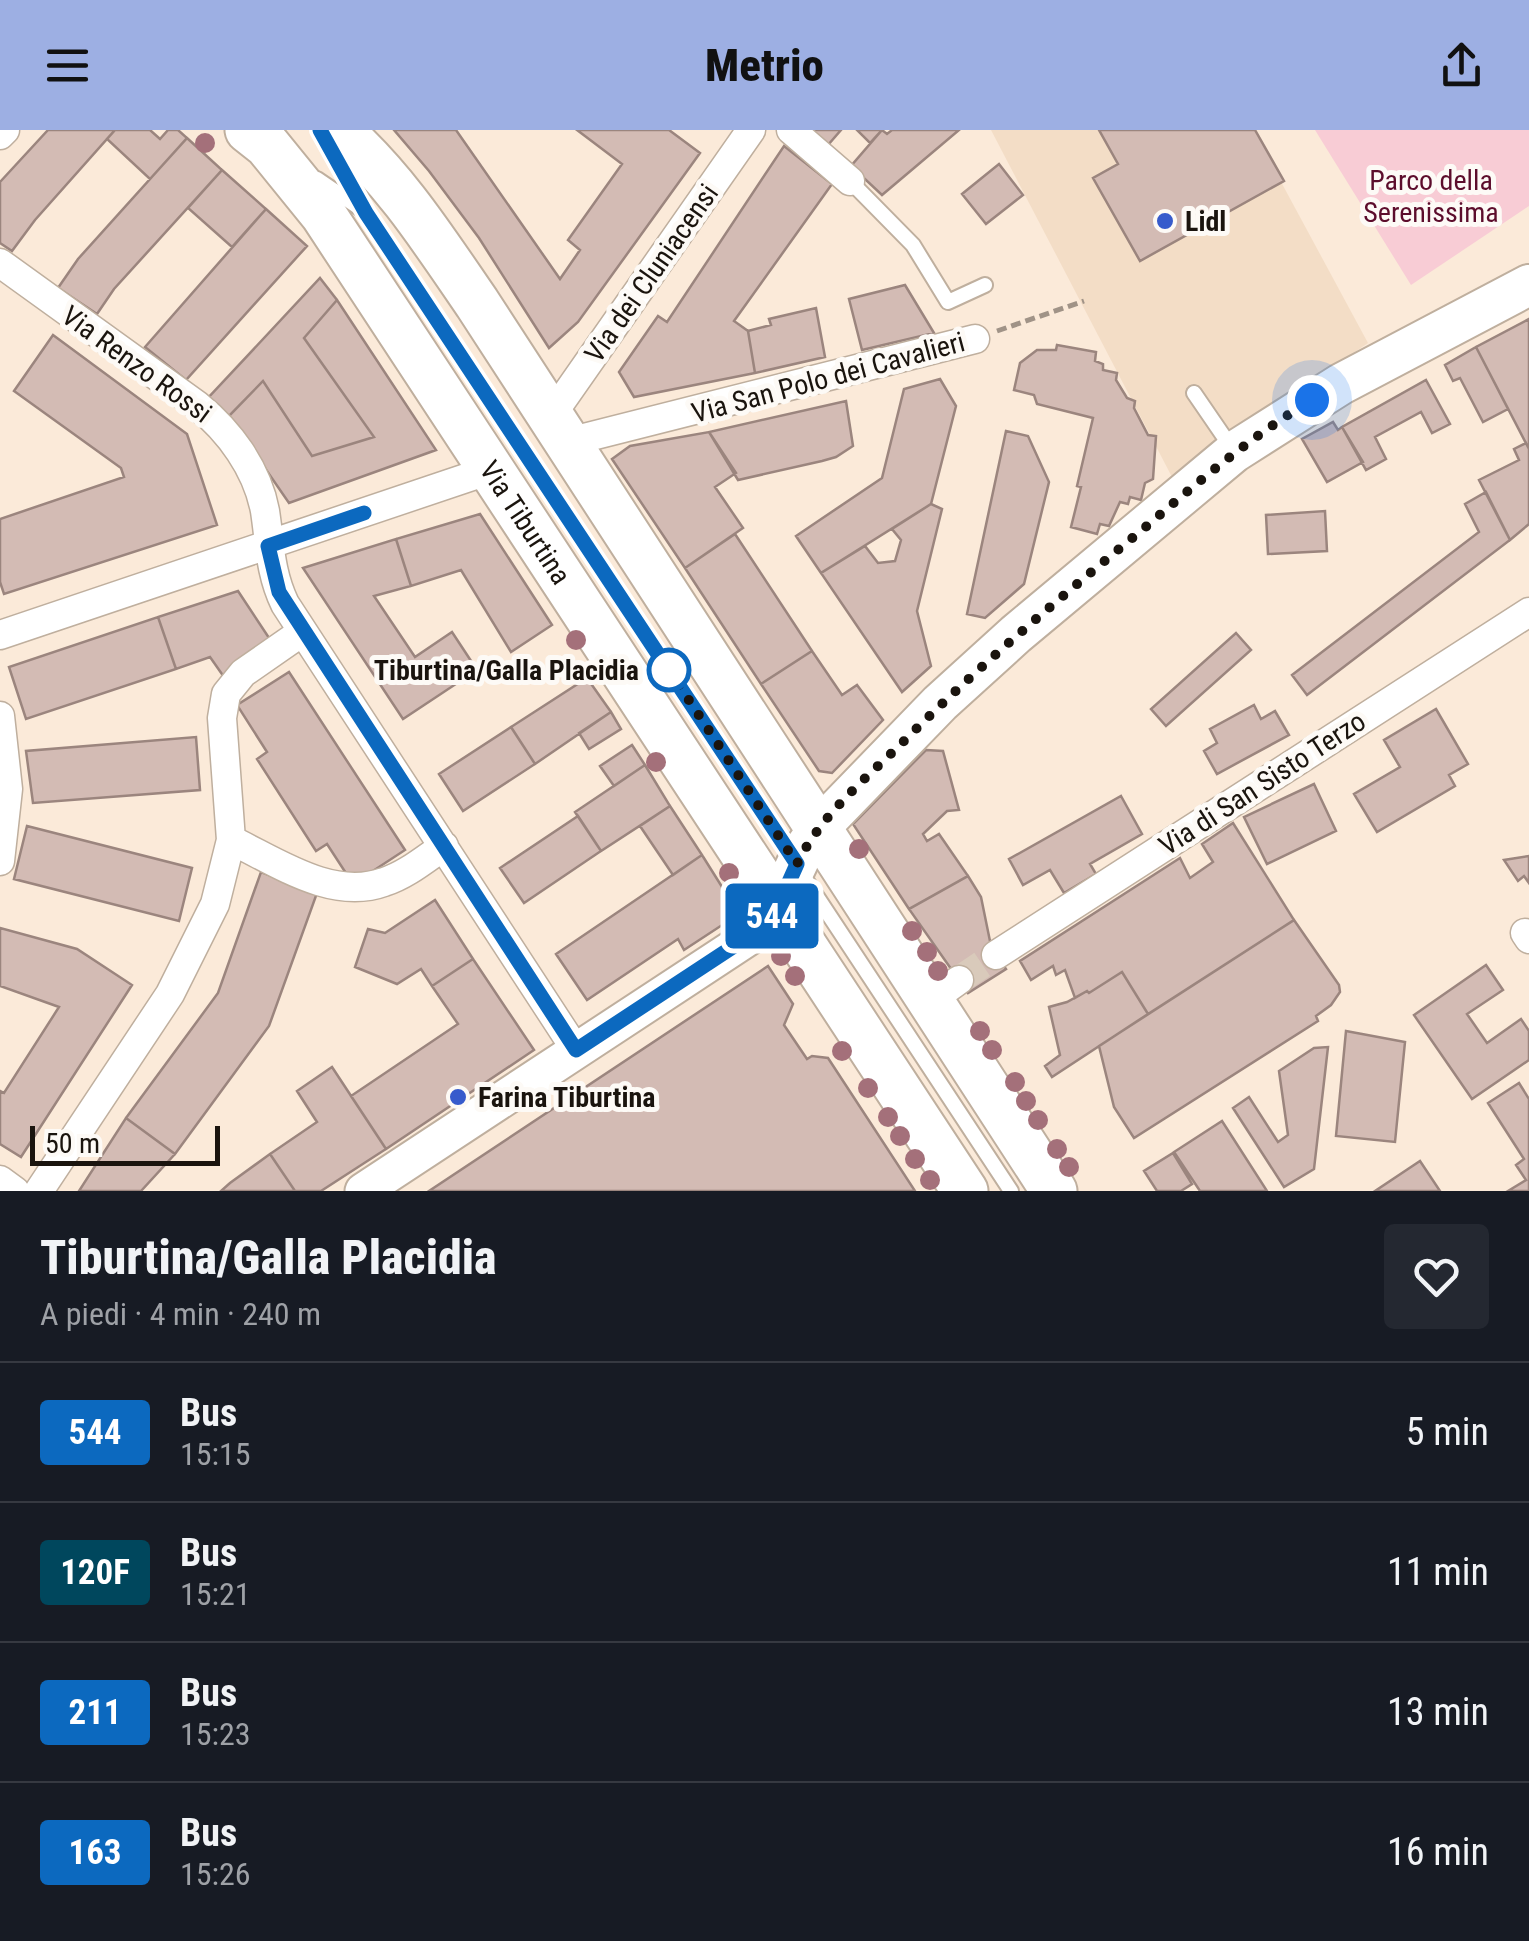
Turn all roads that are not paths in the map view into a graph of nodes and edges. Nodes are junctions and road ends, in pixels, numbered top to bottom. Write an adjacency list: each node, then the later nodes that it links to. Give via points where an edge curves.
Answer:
1 (5, 130): 7 (street)
2 (320, 130): 9 (lane, Via Tiburtina)
3 (339, 130): 15 (main road, Via Tiburtina, via 410,206)
4 (791, 130): 8 (street)
5 (744, 132): 15 (street, Via dei Cluniacensi)
6 (264, 135): 9 (lane, Via Tiburtina); 17 (main road, Via Tiburtina, via 324,214)
7 (0, 136)
8 (850, 181): 11 (lane, via 913,246 948,302)
9 (366, 213): 25 (lane, Via Tiburtina)
10 (0, 262): 18 (street, Via Renzo Rossi, via 213,418 257,485)
11 (985, 285)
12 (1529, 285): 16 (main road, via 1327,392)
13 (975, 339): 15 (street, Via San Polo dei Cavalieri)
14 (1194, 393): 16 (lane)
15 (560, 429): 25 (main road, Via Tiburtina)
16 (1234, 452): 25 (main road, via 961,684)
17 (490, 470): 18 (street); 27 (main road, Via Tiburtina)
18 (268, 546): 20 (street, Via Renzo Rossi, via 279,592); 21 (street)
19 (1529, 612): 28 (street, Via di San Sisto Terzo)
20 (302, 632): 23 (street, via 243,673 226,694); 24 (street, Via Renzo Rossi)
21 (0, 634)
22 (0, 716): 26 (street, via 8,789)
23 (232, 840): 24 (street, via 310,878 360,888 396,878); 32 (street, via 215,904 178,980)
24 (444, 846): 29 (street, Via Renzo Rossi)
25 (808, 846): 27 (main road); 35 (lane, Via Tiburtina); 36 (main road, Via Tiburtina, via 945,990)
26 (0, 861)
27 (777, 906): 29 (street, via 751,936); 34 (main road, Via Tiburtina)
28 (996, 955)
29 (576, 1050): 33 (street)
30 (0, 1180): 31 (street)
31 (15, 1191)
32 (39, 1191)
33 (363, 1191)
34 (965, 1191)
35 (1011, 1191)
36 (1054, 1191)

